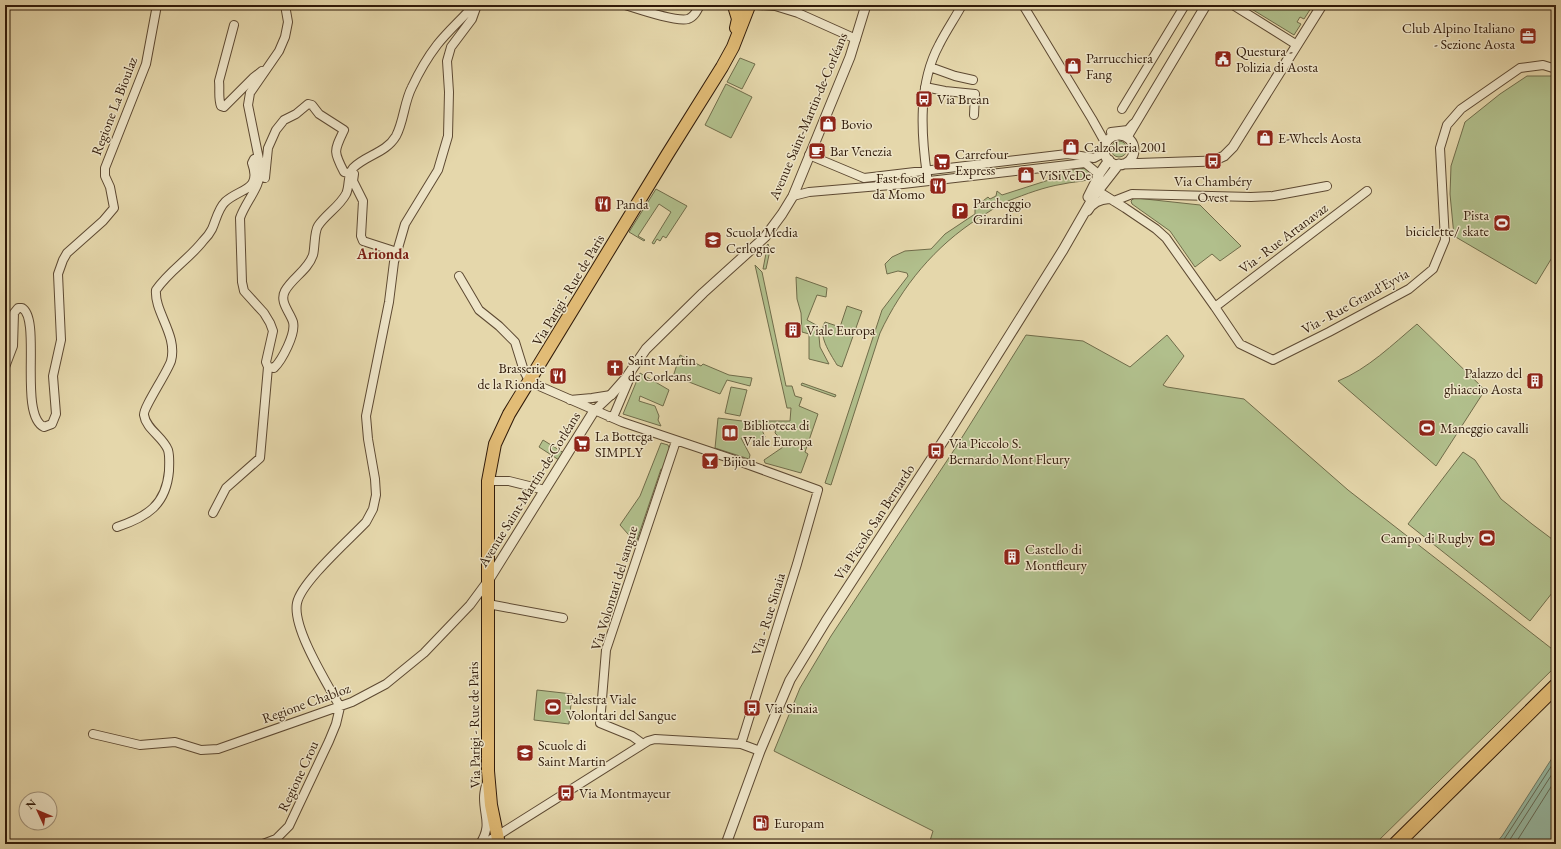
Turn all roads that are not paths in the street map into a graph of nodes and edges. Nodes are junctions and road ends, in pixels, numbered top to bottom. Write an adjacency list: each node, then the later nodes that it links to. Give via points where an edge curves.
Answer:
1 (157, 5): 51 (street, Regione La Bioulaz, via 146,64 105,168 114,208 103,222 67,253 58,274 61,340 53,376 56,414 52,424 47,427 39,424 33,407 30,328 27,312 22,308 14,312 13,346)
2 (285, 5): 22 (street, via 288,22 284,37 279,51)
3 (474, 5): 38 (street, via 429,56 411,88 396,135 391,142 353,169)
4 (477, 5): 48 (street, via 472,19 451,47 447,61 448,136 438,170 405,224)
5 (625, 5): 6 (street, via 683,19 692,17)
6 (700, 5)
7 (733, 5): 8 (main road, Via Parigi - Rue de Paris, via 740,8); 20 (main road, Via Parigi - Rue de Paris, via 738,19)
8 (752, 5): 16 (street); 20 (main road, Via Parigi - Rue de Paris)
9 (866, 5): 18 (street, Avenue Saint-Martin-de-Corléans)
10 (962, 5): 21 (street, via 939,45)
11 (1024, 5): 29 (street, via 1069,85)
12 (1185, 5): 27 (street)
13 (1205, 5): 26 (street)
14 (1232, 5): 19 (street)
15 (1322, 5): 19 (street)
16 (774, 6): 18 (street, via 798,13)
17 (234, 25): 22 (street, via 219,81 221,106 224,107 253,78)
18 (856, 39): 32 (street, Avenue Saint-Martin-de-Corléans)
19 (1297, 45): 36 (street, via 1249,123 1224,156 1213,161)
20 (727, 58): 54 (main road, Via Parigi - Rue de Paris)
21 (930, 67): 24 (street); 25 (street)
22 (265, 70): 34 (street, via 250,93 248,105)
23 (1556, 70): 50 (street, Via - Rue Grand'Eyvia, via 1543,65 1520,68 1461,109 1447,125 1440,148 1445,240 1433,269 1409,289 1273,360 1240,344)
24 (972, 80)
25 (925, 87): 28 (street, via 975,94); 37 (street, via 923,109)
26 (1146, 108): 30 (street, via 1128,130); 31 (street)
27 (1122, 109)
28 (974, 115)
29 (1092, 118): 30 (street); 33 (street)
30 (1111, 132): 31 (street)
31 (1124, 136): 33 (street, via 1115,135 1109,138); 36 (street, via 1132,142 1134,148 1129,160)
32 (809, 155): 37 (street, via 864,178); 45 (street, Avenue Saint-Martin-de-Corléans)
33 (1107, 155): 35 (street, via 1095,162); 36 (street); 37 (street, via 1094,158 1067,154); 39 (street, Via Piccolo San Bernardo); 43 (street, Via Piccolo San Bernardo, via 1106,169 1096,186)
34 (258, 157): 42 (street, via 261,170); 65 (street, via 252,162 255,170 253,183 248,189 225,202 202,243 156,290 158,304 167,325 171,359 164,378 144,413 146,421 168,450 168,481 164,495 157,505 134,522)
35 (1085, 163): 39 (street, via 1096,172); 40 (street)
36 (1121, 164): 43 (street, Via Piccolo San Bernardo)
37 (927, 171): 40 (street)
38 (350, 174): 42 (street, via 344,172 337,158 336,148 344,130 308,104 284,120 276,130 268,148 264,185); 48 (street, via 354,174 352,181 363,201 363,241); 52 (street, via 347,193 335,210 317,227 313,256 285,291 284,302 293,323 290,342 282,360 274,368)
39 (1097, 179): 47 (street, Via Piccolo San Bernardo)
40 (928, 181): 45 (street, via 808,192)
41 (1326, 186): 46 (street, Via Piccolo San Bernardo, via 1273,196 1132,194)
42 (255, 191): 52 (street, via 240,218 242,282 244,291 264,314 273,331 266,362)
43 (1098, 191): 46 (street, Via - Rue Grand'Eyvia); 47 (street, Via Piccolo San Bernardo)
44 (1367, 191): 50 (street, Via - Rue Artanavaz)
45 (793, 196): 53 (street, Avenue Saint-Martin-de-Corléans, via 765,237 646,348)
46 (1111, 200): 47 (street, Via Piccolo San Bernardo, via 1091,206); 50 (street, Via - Rue Grand'Eyvia, via 1166,238)
47 (1075, 230): 75 (street, Via Piccolo San Bernardo, via 949,432 808,650 790,680)
48 (397, 252): 71 (street, via 387,316 366,416 375,479 374,509 366,522 303,588 297,603 297,620 301,634)
49 (459, 276): 54 (street, via 480,310 515,342)
50 (1215, 307)
51 (5, 367)
52 (268, 367): 64 (street, via 260,458 226,488)
53 (633, 369): 55 (street, Avenue Saint-Martin-de-Corléans); 58 (street)
54 (530, 382): 56 (street); 62 (main road, Via Parigi - Rue de Paris, via 495,444)
55 (611, 395): 56 (street); 57 (street); 58 (street, via 614,397)
56 (569, 400): 57 (street)
57 (594, 411): 59 (street); 63 (street, Avenue Saint-Martin-de-Corléans)
58 (615, 411): 59 (street); 60 (street)
59 (609, 417): 60 (street)
60 (622, 422): 61 (street)
61 (676, 441): 73 (street, Via Volontari del sangue, via 606,650 600,723 632,736); 74 (street, Via - Rue Sinaia, via 818,490)
62 (488, 481): 63 (street, via 509,481); 66 (main road, Via Parigi - Rue de Paris)
63 (545, 490): 66 (street, Avenue Saint-Martin-de-Corléans)
64 (213, 513)
65 (117, 527)
66 (487, 582): 67 (main road, Via Parigi - Rue de Paris); 71 (street, Regione Chabloz, via 470,605 424,653 386,684)
67 (488, 604): 68 (street); 76 (main road, Via Parigi - Rue de Paris)
68 (563, 618)
69 (1556, 686): 83 (highway)
70 (1556, 698): 84 (highway)
71 (340, 707): 72 (street, Regione Chabloz, via 210,750 201,750 175,742 140,745); 78 (street, Regione Crou, via 336,724 312,779 289,826)
72 (93, 734)
73 (643, 744): 74 (street, via 655,739); 77 (street)
74 (741, 744): 75 (street)
75 (760, 750): 79 (street, Via Piccolo San Bernardo)
76 (488, 771): 77 (main road, Via Parigi - Rue de Paris); 81 (street, via 484,798 487,821 485,836)
77 (498, 840): 82 (street)
78 (278, 842): 80 (street, Regione Crou)
79 (729, 842)
80 (263, 844)
81 (480, 844)
82 (484, 844)
83 (1396, 844)
84 (1409, 844)

